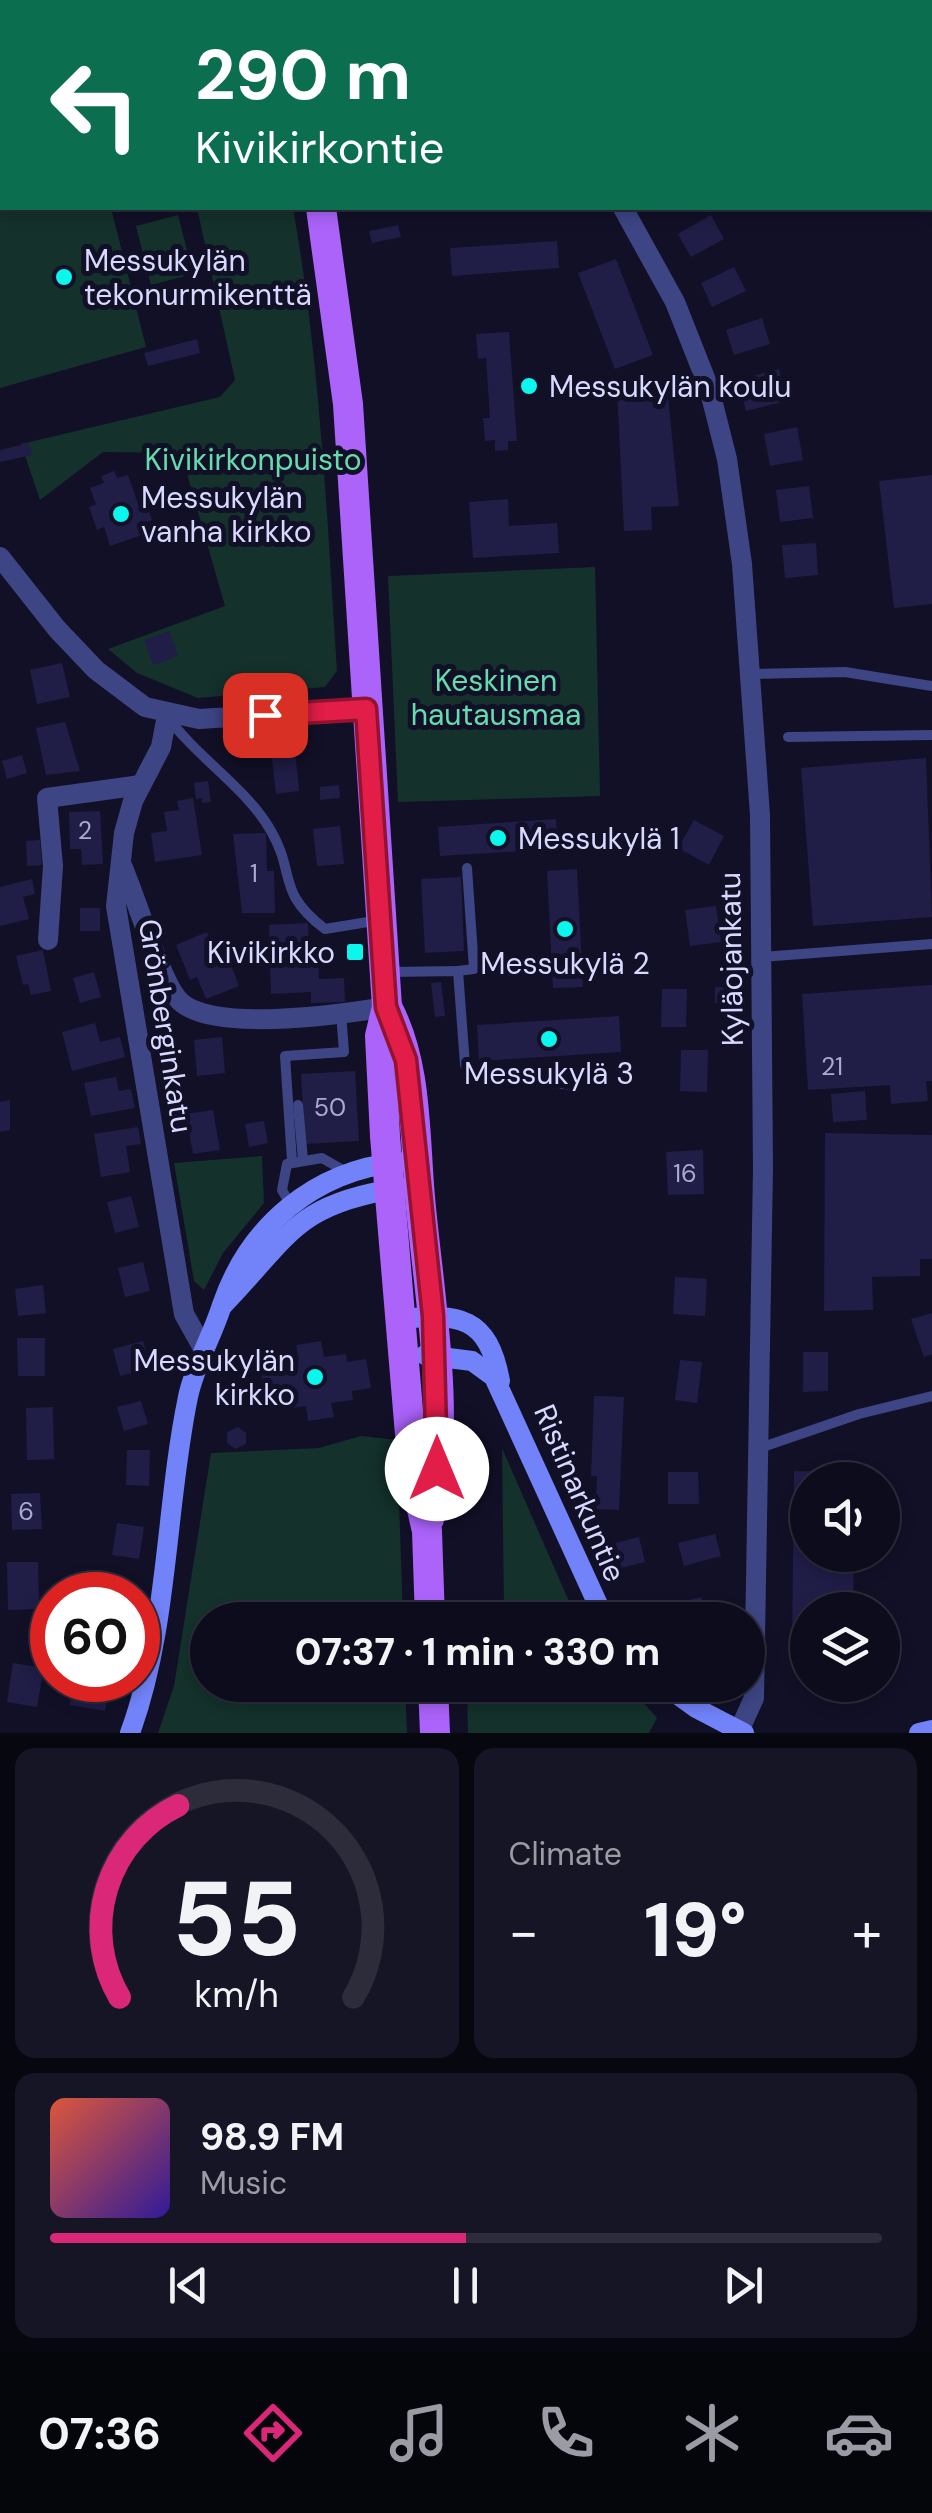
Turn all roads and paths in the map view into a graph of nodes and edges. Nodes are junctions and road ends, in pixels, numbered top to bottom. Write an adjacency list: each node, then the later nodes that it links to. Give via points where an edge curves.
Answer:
1 (320, 210): 6 (main road, via 348,404)
2 (624, 210): 4 (street, Kyläojankatu, via 675,302 713,406 736,513)
3 (0, 557): 7 (street, via 96,670 124,695)
4 (748, 674): 5 (lane, via 845,672); 16 (street, Kyläojankatu, via 760,815)
5 (932, 686)
6 (366, 709): 7 (street); 13 (main road)
7 (167, 715): 10 (street, Grönberginkatu); 13 (lane, via 190,747 260,814 305,914 325,929)
8 (932, 735): 9 (lane)
9 (788, 737)
10 (141, 784): 11 (street, Grönberginkatu); 14 (street, via 47,798)
11 (121, 861): 20 (street, via 175,996 185,1006 200,1015 255,1018); 29 (street, Grönberginkatu, via 116,906 184,1314)
12 (467, 868): 17 (lane, via 474,969)
13 (380, 920): 18 (main road)
14 (48, 940)
15 (932, 944): 16 (lane)
16 (761, 957): 34 (street, Kyläojankatu)
17 (458, 970): 18 (lane); 21 (lane, via 465,1066 472,1076)
18 (384, 973): 19 (main road)
19 (386, 1007): 20 (street); 25 (main road, via 380,1036)
20 (341, 1013): 23 (lane, via 344,1052 285,1056)
21 (575, 1085)
22 (298, 1105): 23 (lane)
23 (298, 1160): 24 (lane, via 328,1160); 26 (lane, via 281,1177)
24 (348, 1173): 25 (main road); 26 (main road)
25 (403, 1175): 26 (main road); 27 (main road); 28 (main road)
26 (296, 1213): 29 (main road, via 251,1242)
27 (433, 1316): 28 (main road, Ristinarkuntie); 30 (main road); 32 (main road, Ristinarkuntie, via 463,1319 483,1335)
28 (402, 1320): 31 (main road)
29 (203, 1348): 42 (main road, via 188,1395 151,1661)
30 (436, 1354): 31 (main road, Ristinarkuntie); 32 (main road, Ristinarkuntie, via 480,1365); 35 (main road, via 437,1469)
31 (405, 1356): 35 (main road, via 413,1470)
32 (502, 1388): 37 (main road, Ristinarkuntie)
33 (932, 1396): 34 (lane)
34 (760, 1448): 41 (street, Kyläojankatu, via 754,1698)
35 (426, 1531): 36 (main road)
36 (429, 1602)
37 (596, 1602)
38 (433, 1702): 43 (main road)
39 (692, 1702): 41 (main road)
40 (932, 1730): 44 (main road)
41 (742, 1732)
42 (130, 1733)
43 (434, 1733)
44 (919, 1733)

